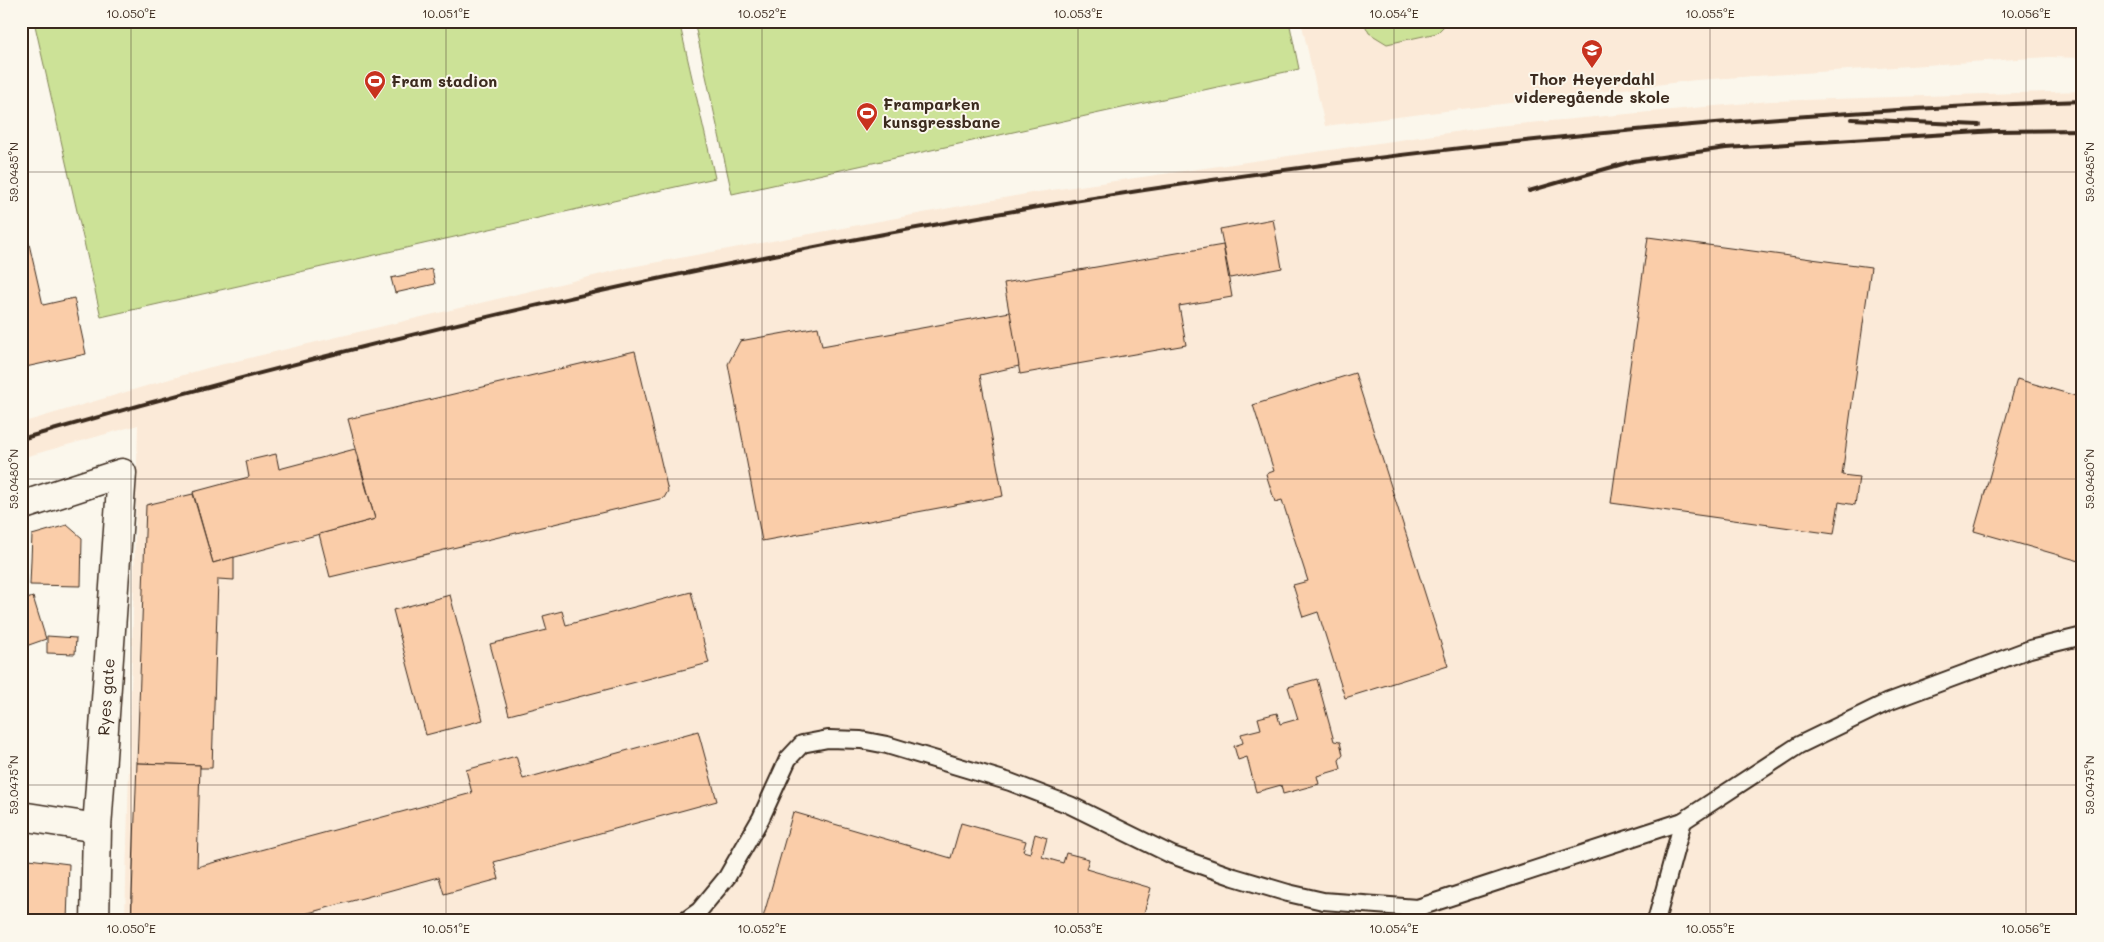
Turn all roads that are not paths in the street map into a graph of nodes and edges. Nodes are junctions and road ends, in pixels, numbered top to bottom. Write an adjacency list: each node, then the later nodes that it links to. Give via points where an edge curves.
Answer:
1 (21, 506): 5 (street, Ryes gate, via 122,473)
2 (2083, 636): 4 (lane, via 2030,649 1888,702 1799,746)
3 (21, 816): 5 (street)
4 (1682, 821): 7 (lane, via 1417,908 1323,900 1234,877 1172,854 1070,805 1010,782 887,746 861,740 828,739 802,744 788,759 761,818 728,877 699,911); 8 (lane)
5 (97, 828): 6 (street, Ryes gate)
6 (95, 921)
7 (685, 921)
8 (1656, 921)

